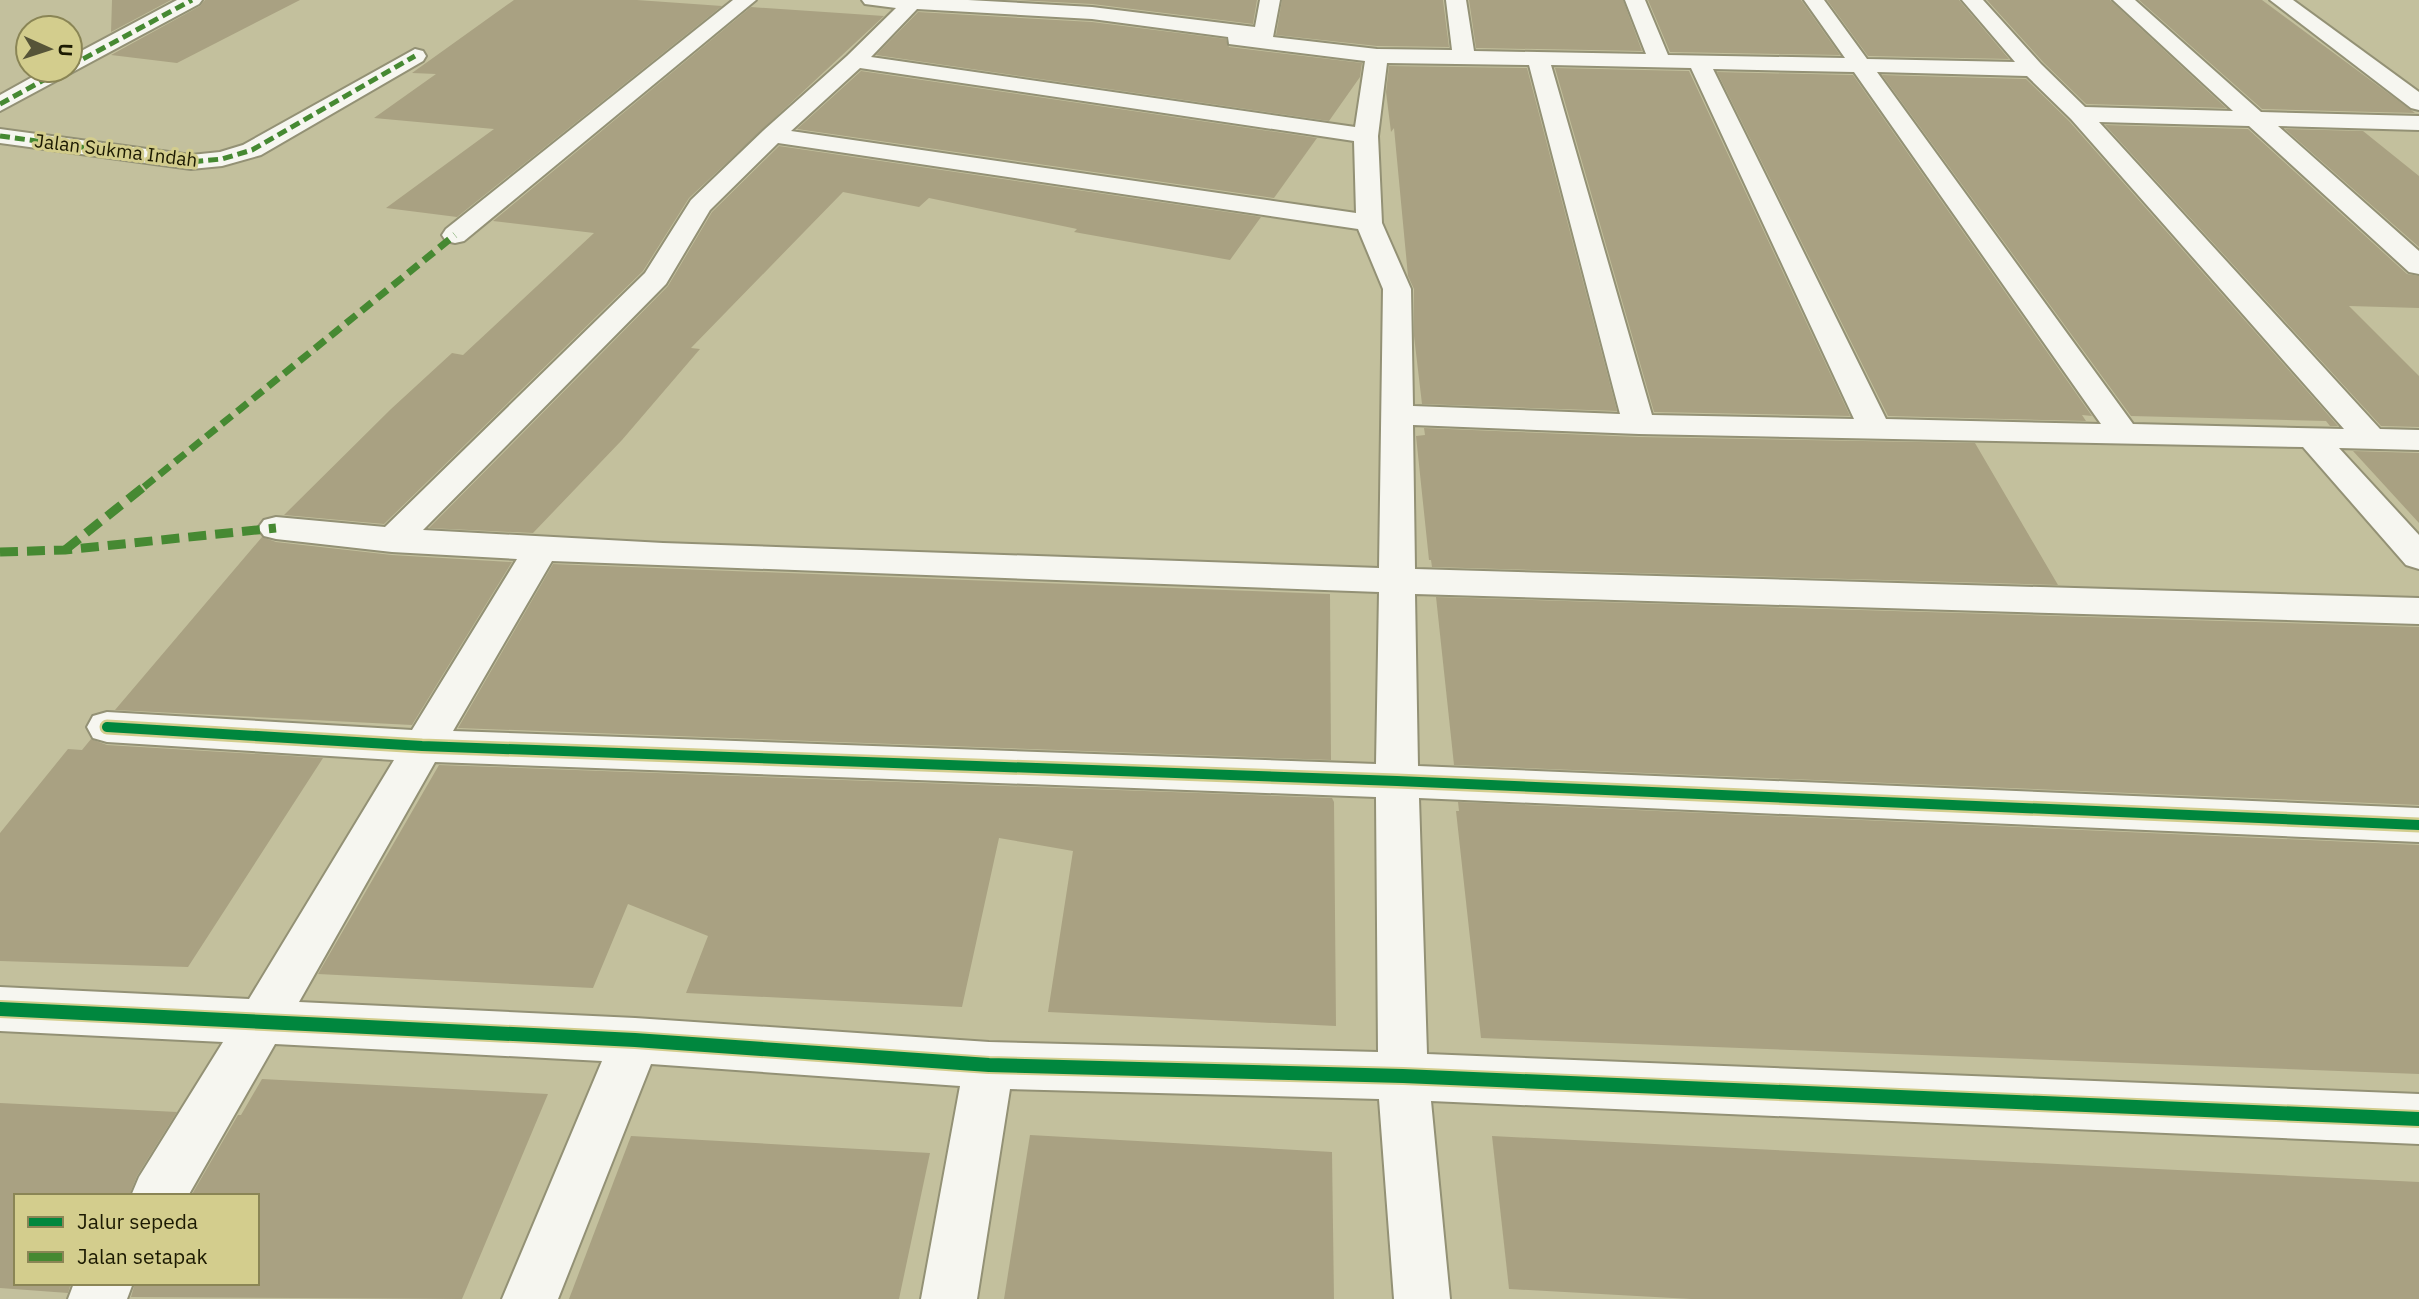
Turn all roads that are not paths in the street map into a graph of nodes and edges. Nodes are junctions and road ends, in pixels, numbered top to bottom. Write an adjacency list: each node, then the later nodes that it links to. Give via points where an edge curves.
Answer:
1 (192, 0): 19 (street)
2 (746, 0): 36 (street)
3 (872, 0): 11 (street)
4 (1270, 0): 15 (street)
5 (1456, 0): 18 (street)
6 (1635, 0): 21 (street)
7 (1814, 0): 24 (street)
8 (1972, 0): 25 (street)
9 (2123, 0): 30 (street)
10 (2280, 0): 27 (street)
11 (912, 3): 12 (street); 22 (street)
12 (948, 3): 13 (street)
13 (1096, 7): 15 (street)
14 (1113, 23): 15 (street)
15 (1260, 38): 17 (street)
16 (415, 56): 33 (street, Jalan Sukma Indah, via 253,150 222,159 191,162)
17 (1377, 57): 18 (street); 34 (street)
18 (1465, 57): 20 (street)
19 (84, 58)
20 (1538, 59): 21 (street); 39 (street)
21 (1660, 60): 23 (street)
22 (855, 61): 32 (street); 34 (street)
23 (1699, 62): 24 (street); 40 (street)
24 (1861, 66): 25 (street); 41 (street)
25 (2033, 69): 29 (street)
26 (36, 84): 28 (street)
27 (2419, 103)
28 (0, 104)
29 (2079, 114): 30 (street); 43 (street)
30 (2253, 118): 31 (street); 37 (street)
31 (2419, 122)
32 (772, 135): 35 (street); 46 (street, via 700,206 656,278)
33 (0, 136)
34 (1366, 136): 35 (street)
35 (1369, 223): 38 (street, via 1397,289)
36 (455, 234)
37 (2419, 265)
38 (1397, 415): 39 (street); 49 (street)
39 (1639, 424): 40 (street)
40 (1875, 429): 41 (street)
41 (2124, 434): 42 (street)
42 (2311, 436): 43 (street); 48 (street)
43 (2371, 439): 44 (street)
44 (2419, 440)
45 (276, 528): 46 (street)
46 (392, 540): 47 (street)
47 (541, 549): 49 (street); 52 (street)
48 (2419, 557)
49 (1397, 582): 50 (street); 53 (street)
50 (2419, 611)
51 (107, 727): 52 (street)
52 (422, 746): 53 (street); 56 (street)
53 (1397, 782): 54 (street); 59 (street)
54 (2419, 825)
55 (0, 1009): 56 (street)
56 (263, 1024): 57 (street); 61 (street)
57 (635, 1040): 58 (street); 62 (street)
58 (989, 1065): 59 (street); 63 (street)
59 (1403, 1076): 60 (street); 64 (street)
60 (2419, 1119)
61 (159, 1194)
62 (530, 1299)
63 (949, 1299)
64 (1422, 1299)

